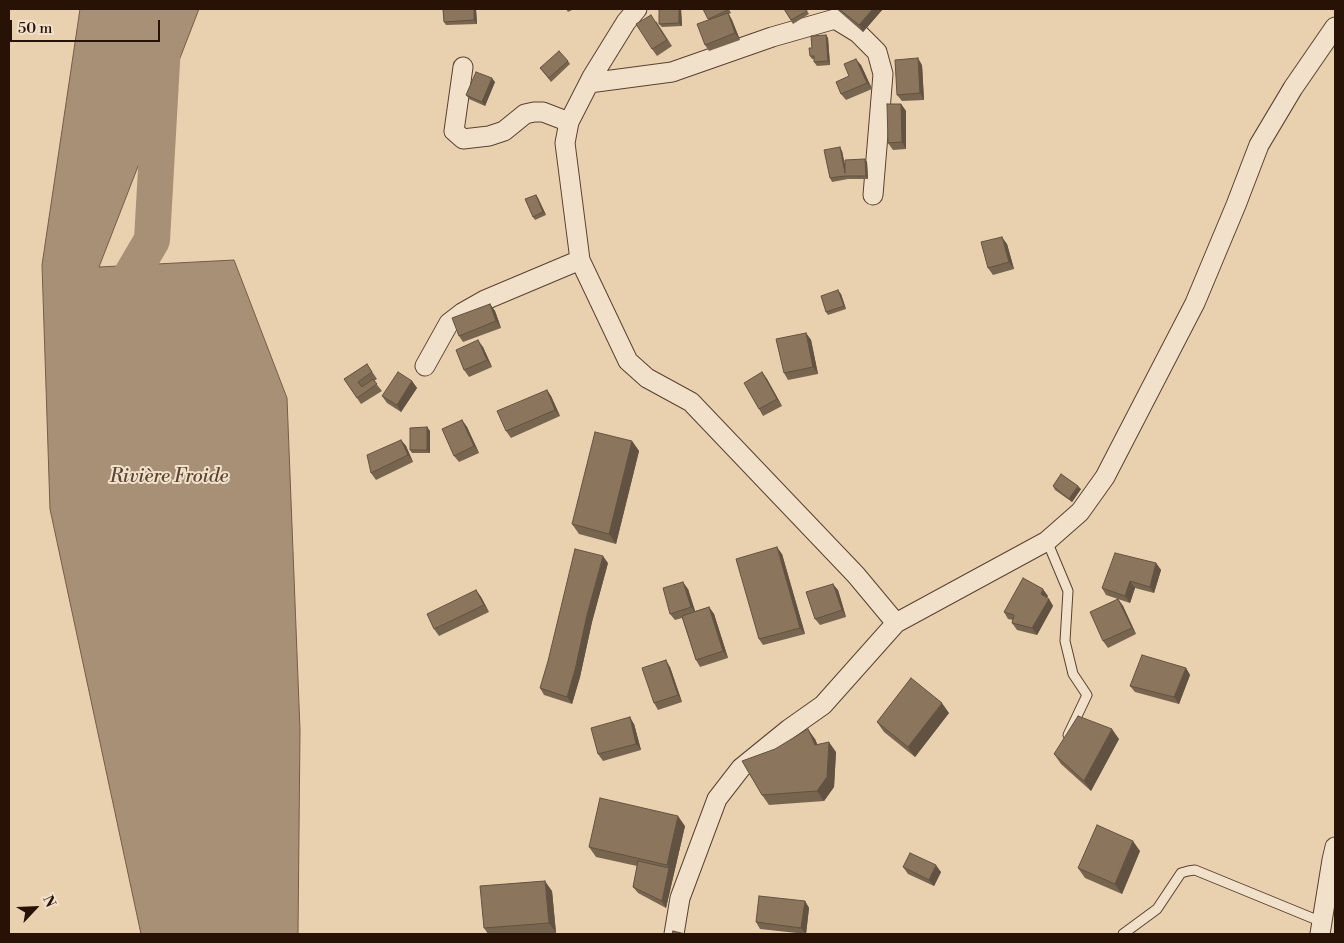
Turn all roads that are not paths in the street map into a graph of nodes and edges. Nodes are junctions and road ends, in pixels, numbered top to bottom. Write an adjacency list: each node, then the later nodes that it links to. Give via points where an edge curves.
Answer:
1 (637, 9): 5 (street)
2 (826, 16): 5 (street, via 672,72); 7 (street, via 858,33 876,52 883,74)
3 (1335, 27): 10 (street, via 1258,145 1195,303 1105,477 1080,512)
4 (463, 67): 6 (street, via 454,131 463,139 504,132 525,114 534,112)
5 (589, 83): 6 (street)
6 (569, 122): 8 (street, via 564,143)
7 (873, 195)
8 (580, 260): 9 (street, via 462,313 449,323); 11 (street, via 628,361 647,378 691,402 856,575)
9 (425, 366)
10 (1047, 541): 11 (street); 12 (lane, via 1068,591 1065,641 1073,674 1087,695)
11 (896, 623): 15 (street, via 824,705 741,768 718,799 680,898)
12 (1067, 737)
13 (1335, 847): 14 (street)
14 (1321, 928): 16 (lane, via 1195,870 1181,873 1157,909)
15 (674, 934)
16 (1123, 934)

